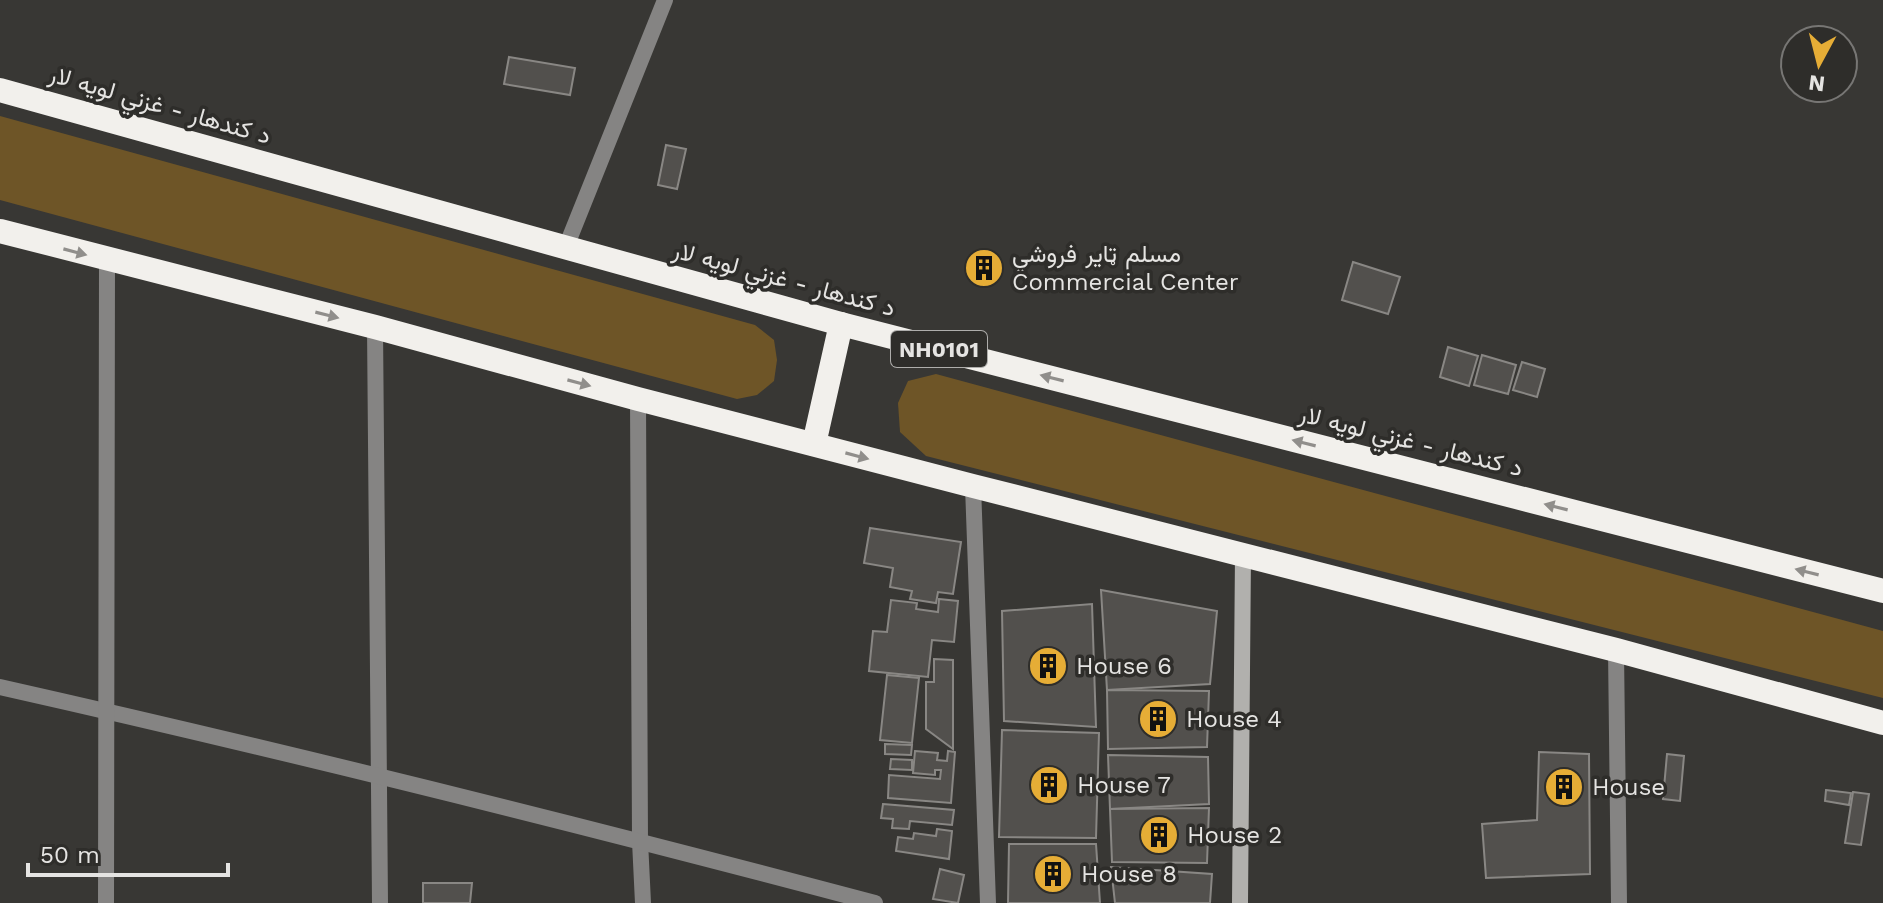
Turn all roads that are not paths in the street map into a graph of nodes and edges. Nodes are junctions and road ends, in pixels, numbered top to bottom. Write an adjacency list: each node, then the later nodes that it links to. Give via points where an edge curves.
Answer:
1 (665, 0): 4 (street)
2 (0, 90): 4 (highway, د کندهار - غزني لويه لار / NH0101)
3 (0, 231): 5 (highway, one-way to 5)
4 (566, 247): 6 (highway, د کندهار - غزني لويه لار / NH0101)
5 (107, 260): 7 (highway, one-way to 7); 15 (street)
6 (841, 324): 9 (highway); 12 (highway, د کندهار - غزني لويه لار / NH0101, one-way to 6)
7 (375, 327): 8 (highway, one-way to 8); 17 (street)
8 (638, 399): 9 (highway); 18 (street)
9 (814, 444): 10 (highway, one-way to 10)
10 (973, 486): 11 (highway); 23 (street)
11 (1243, 554): 13 (highway); 24 (street)
12 (1883, 591)
13 (1616, 650): 16 (highway); 25 (street)
14 (0, 687): 15 (street)
15 (107, 711): 17 (street); 19 (street)
16 (1883, 723)
17 (380, 777): 18 (street); 20 (street)
18 (640, 841): 21 (street); 22 (street)
19 (106, 903)
20 (380, 903)
21 (643, 903)
22 (875, 903)
23 (988, 903)
24 (1240, 903)
25 (1619, 903)

